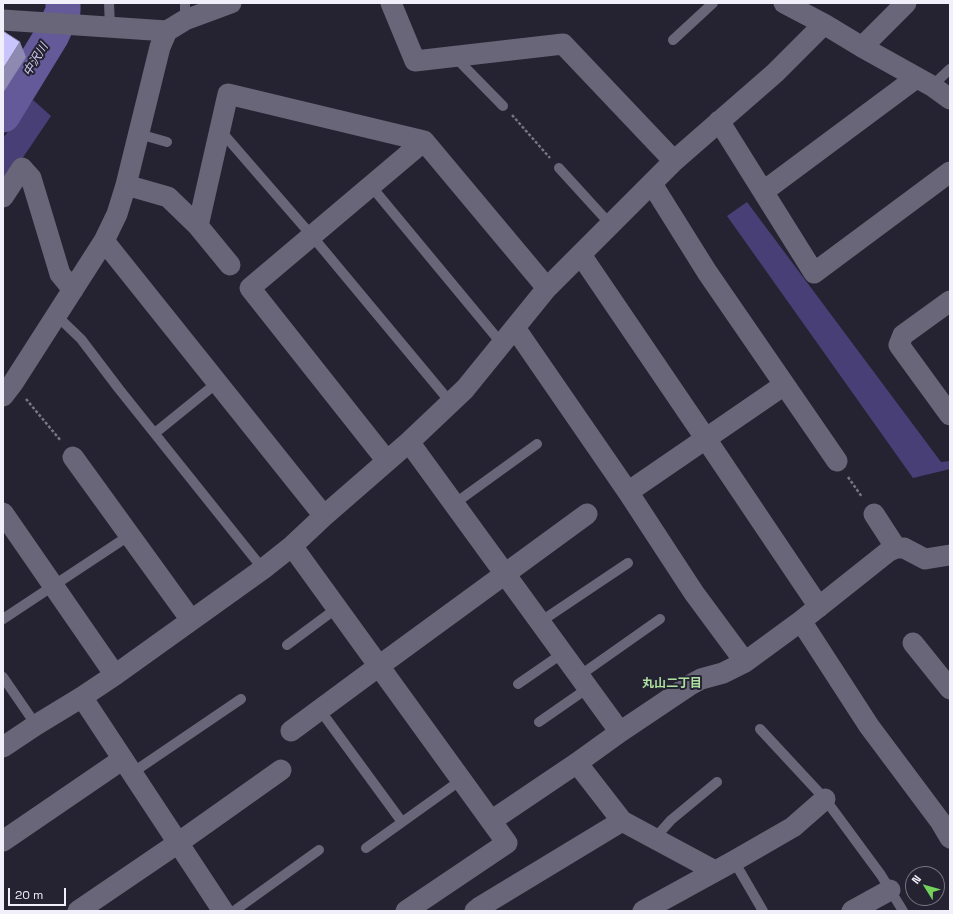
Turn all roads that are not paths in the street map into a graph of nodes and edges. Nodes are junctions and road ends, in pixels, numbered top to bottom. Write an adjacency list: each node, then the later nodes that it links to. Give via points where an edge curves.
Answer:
1 (109, 3): 10 (lane)
2 (231, 3): 7 (street)
3 (391, 3): 14 (street, via 415,61)
4 (712, 3): 12 (lane)
5 (784, 3): 9 (street)
6 (906, 3): 13 (street)
7 (185, 12): 11 (street)
8 (3, 20): 10 (street)
9 (824, 24): 13 (street); 19 (street, via 775,73)
10 (110, 27): 11 (street)
11 (167, 30): 21 (street, via 160,47)
12 (673, 40)
13 (862, 47): 16 (street)
14 (454, 56): 18 (lane); 24 (street, via 563,44)
15 (950, 69): 16 (lane)
16 (924, 82): 17 (street); 30 (street)
17 (950, 99)
18 (503, 106)
19 (719, 121): 24 (street); 30 (street)
20 (219, 128): 22 (street, via 228,94); 33 (street); 34 (lane)
21 (139, 134): 23 (lane); 28 (street)
22 (424, 141): 29 (street); 38 (street)
23 (167, 142)
24 (674, 161): 27 (street)
25 (559, 168): 32 (lane)
26 (950, 172): 30 (street, via 814,273)
27 (652, 184): 32 (street); 45 (street, via 707,272)
28 (126, 185): 33 (street, via 168,198); 35 (street, via 117,214)
29 (371, 186): 34 (street); 43 (lane)
30 (764, 191)
31 (3, 197): 39 (street, via 22,168 31,178 60,274)
32 (610, 224): 36 (street)
33 (198, 226): 37 (street)
34 (312, 236): 47 (lane); 54 (street, via 250,288)
35 (104, 241): 39 (street); 44 (street)
36 (581, 255): 38 (street); 50 (street)
37 (230, 265)
38 (547, 288): 42 (street)
39 (73, 290): 41 (street)
40 (950, 301): 48 (street, via 903,335 899,345)
41 (56, 315): 46 (street); 49 (lane, via 81,339)
42 (515, 328): 43 (street); 56 (street)
43 (502, 344): 47 (street)
44 (218, 382): 49 (lane); 61 (street)
45 (784, 385): 50 (street); 55 (street)
46 (8, 390)
47 (451, 403): 51 (street)
48 (950, 415)
49 (155, 434): 67 (lane)
50 (706, 439): 56 (street); 70 (street)
51 (409, 442): 54 (street); 57 (street)
52 (537, 444): 57 (lane)
53 (74, 457): 62 (street)
54 (387, 461): 61 (street)
55 (837, 461)
56 (628, 492): 80 (street, via 694,593)
57 (454, 504): 68 (street)
58 (587, 514): 68 (street)
59 (874, 514): 64 (street)
60 (4, 516): 69 (street)
61 (324, 516): 63 (street)
62 (130, 535): 69 (lane); 74 (street)
63 (292, 546): 67 (street); 71 (street)
64 (896, 548): 65 (street, via 904,548 925,559); 70 (street)
65 (950, 555)
66 (628, 563): 76 (lane)
67 (263, 569): 74 (street)
68 (505, 574): 76 (street); 81 (street)
69 (53, 586): 72 (lane); 82 (street)
70 (819, 607): 75 (street)
71 (337, 608): 78 (lane); 81 (street)
72 (3, 619)
73 (660, 619): 84 (lane)
74 (192, 620): 82 (street)
75 (801, 621): 80 (street); 106 (street, via 869,726)
76 (540, 622): 79 (street)
77 (913, 643): 86 (street)
78 (287, 645)
79 (562, 653): 84 (street); 85 (lane)
80 (745, 662): 94 (street, via 690,685)
81 (379, 666): 89 (street); 99 (street)
82 (115, 675): 87 (street)
83 (3, 676): 91 (lane)
84 (584, 682): 90 (lane); 94 (street)
85 (518, 684)
86 (950, 689)
87 (82, 697): 91 (street); 97 (street)
88 (241, 698): 97 (lane)
89 (320, 710): 93 (street); 104 (lane)
90 (539, 722)
91 (36, 725): 95 (street)
92 (760, 729): 101 (lane)
93 (291, 732)
94 (620, 732): 96 (street)
95 (3, 748)
96 (577, 763): 102 (street); 103 (street)
97 (128, 766): 107 (street); 108 (street)
98 (281, 770): 108 (street)
99 (461, 780): 102 (street); 104 (lane)
100 (717, 782): 105 (lane, via 671,820)
101 (825, 799): 111 (street, via 793,827); 113 (lane)
102 (491, 821): 117 (street, via 507,843)
103 (622, 821): 105 (street); 118 (street)
104 (402, 822): 109 (lane)
105 (655, 838): 112 (street)
106 (950, 838)
107 (3, 841)
108 (178, 843): 114 (street); 115 (street)
109 (366, 848)
110 (319, 850): 116 (lane)
111 (734, 861): 112 (street); 120 (lane)
112 (715, 871): 119 (street)
113 (890, 890): 121 (street); 122 (lane)
114 (78, 911)
115 (223, 911)
116 (234, 911)
117 (406, 911)
118 (475, 911)
119 (643, 911)
120 (763, 911)
121 (852, 911)
122 (903, 911)

